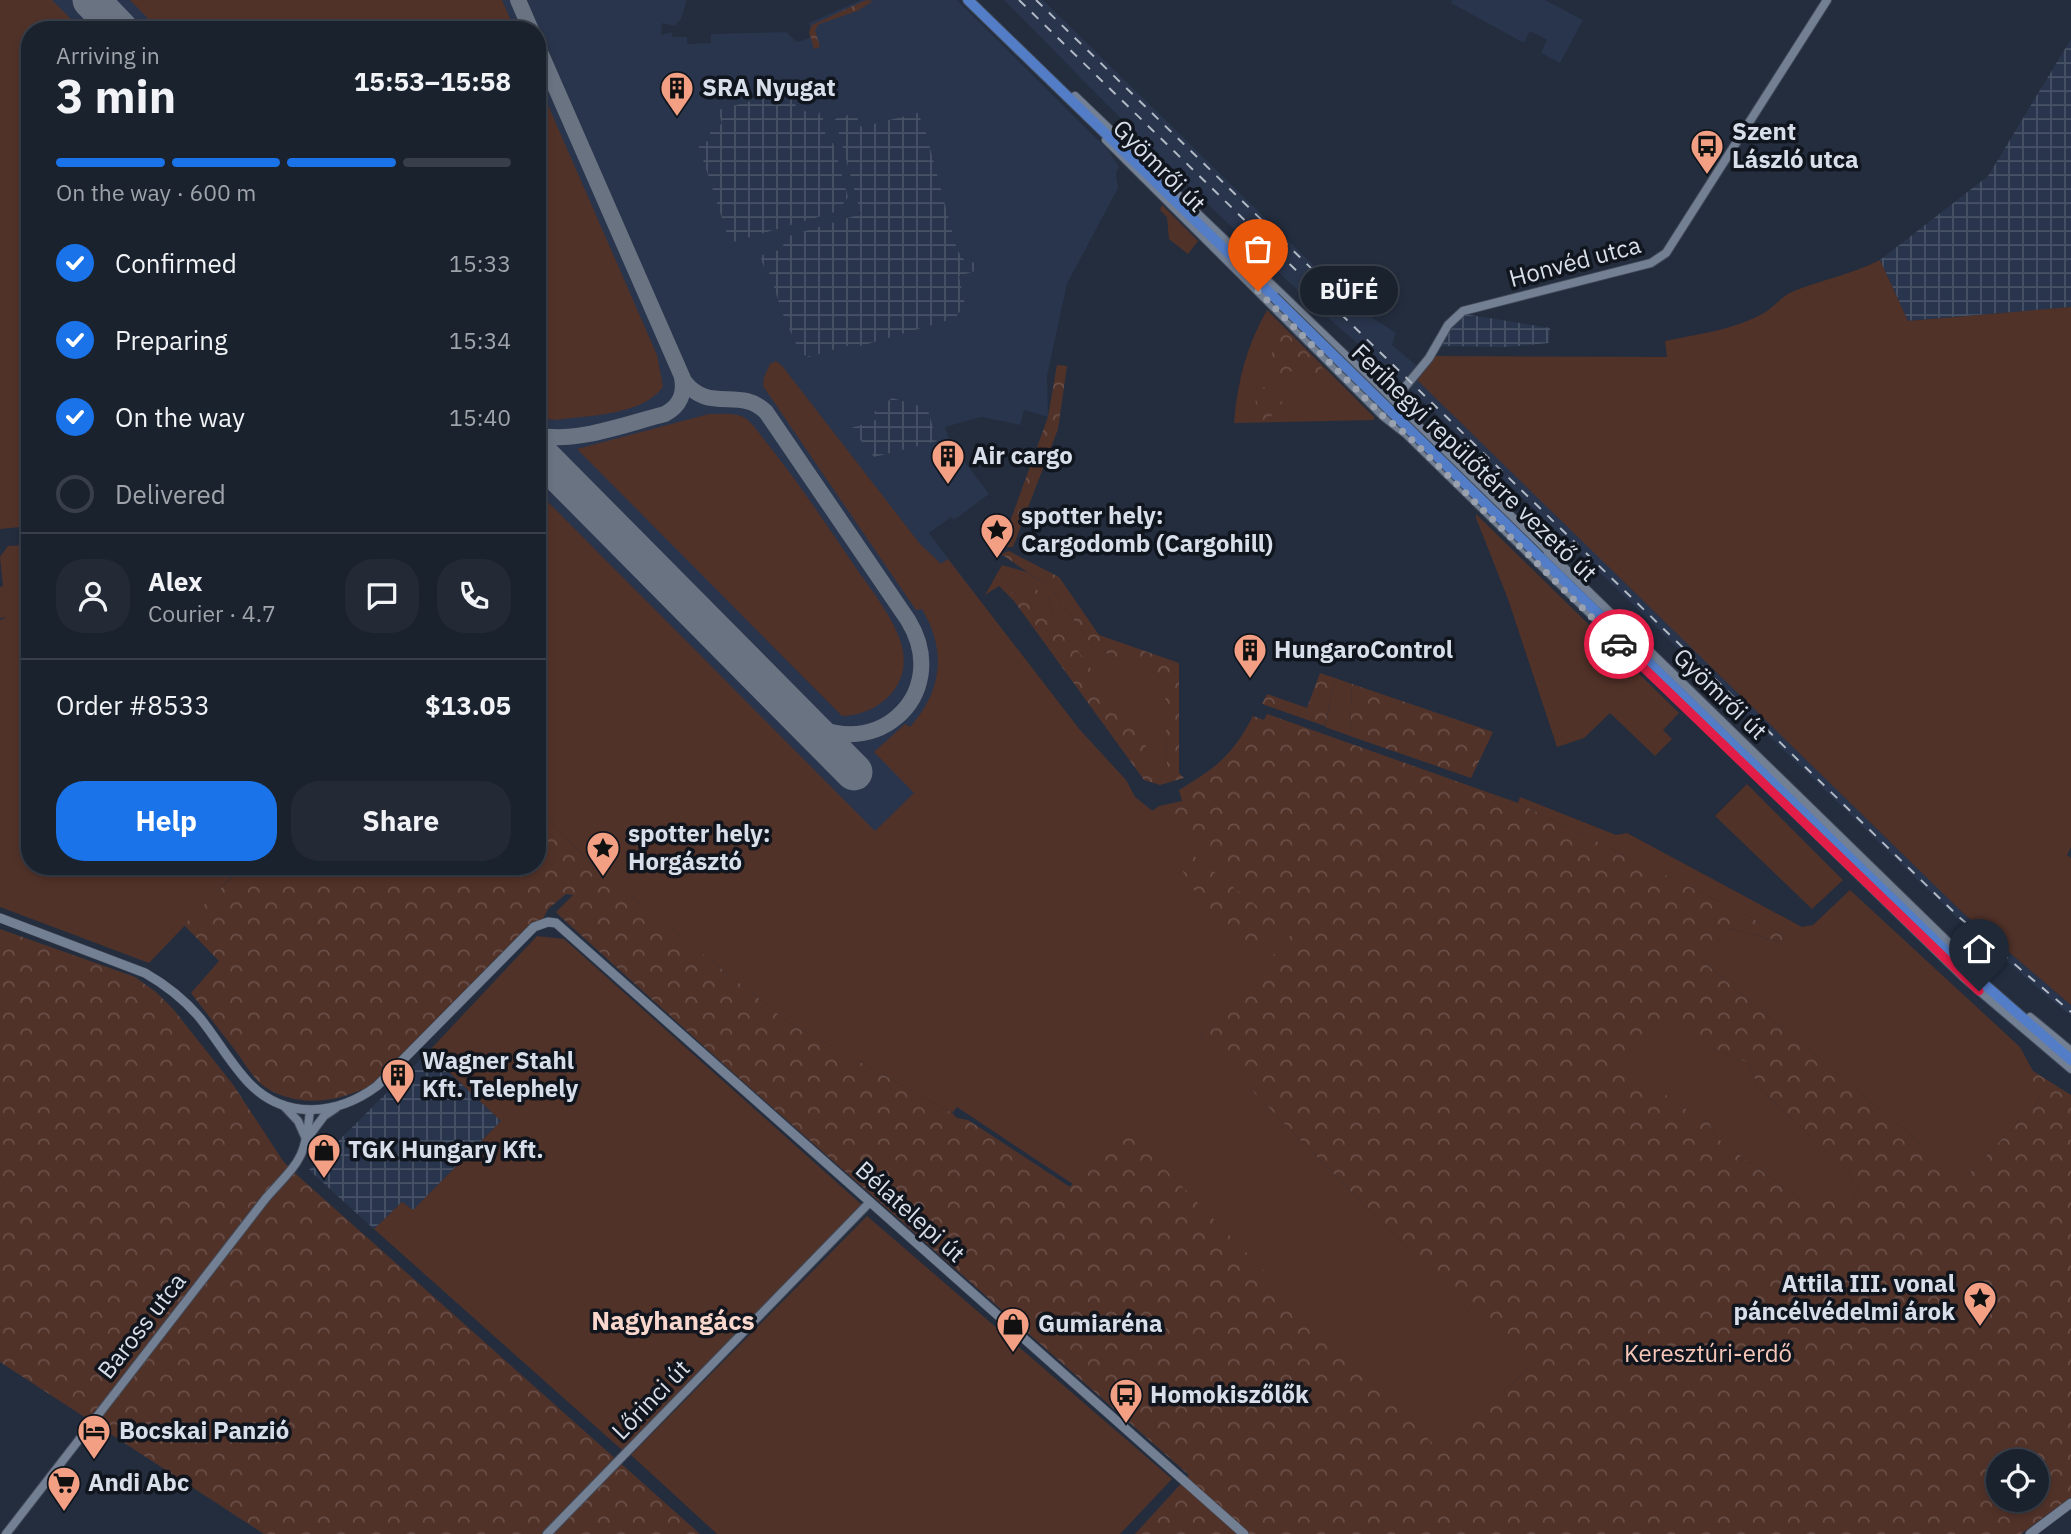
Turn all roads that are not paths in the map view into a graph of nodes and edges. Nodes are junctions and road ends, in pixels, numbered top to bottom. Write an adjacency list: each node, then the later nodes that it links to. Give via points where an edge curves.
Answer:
1 (968, 0): 4 (main road, Ferihegyi repülőtérre vezető út)
2 (976, 0): 4 (main road, Ferihegyi repülőtérre vezető út)
3 (1827, 0): 6 (street, Honvéd utca, via 1667,253 1651,263 1463,310)
4 (1073, 99): 5 (street, Gyömrői út); 7 (street, Gyömrői út, via 1150,187); 12 (main road, Ferihegyi repülőtérre vezető út, bridge, via 1945,950)
5 (1386, 394): 6 (street, Gyömrői út); 6 (street)
6 (1399, 399): 7 (street, Honvéd utca); 8 (street, Honvéd utca); 11 (street, Gyömrői út, via 1413,421 1954,950)
7 (1383, 416): 8 (street, Gyömrői út)
8 (1391, 421): 13 (street, Gyömrői út, via 1962,977)
9 (0, 918): 14 (main road, via 163,984 198,1016 248,1082)
10 (548, 922): 15 (main road, Baross utca, via 534,927 377,1086); 18 (main road, Bélatelepi út, via 561,925)
11 (2071, 1051)
12 (2071, 1060)
13 (2071, 1069)
14 (283, 1105): 16 (main road); 17 (street, via 298,1121)
15 (338, 1107): 16 (main road, Baross utca); 17 (street, Baross utca, via 317,1124)
16 (310, 1110): 17 (street, Baross utca)
17 (306, 1142): 20 (street, Baross utca, via 295,1167 266,1198)
18 (870, 1202): 21 (street, Lőrinci út); 22 (main road, Bélatelepi út)
19 (2071, 1503): 23 (main road)
20 (6, 1534)
21 (547, 1534)
22 (1244, 1534)
23 (2030, 1534)

